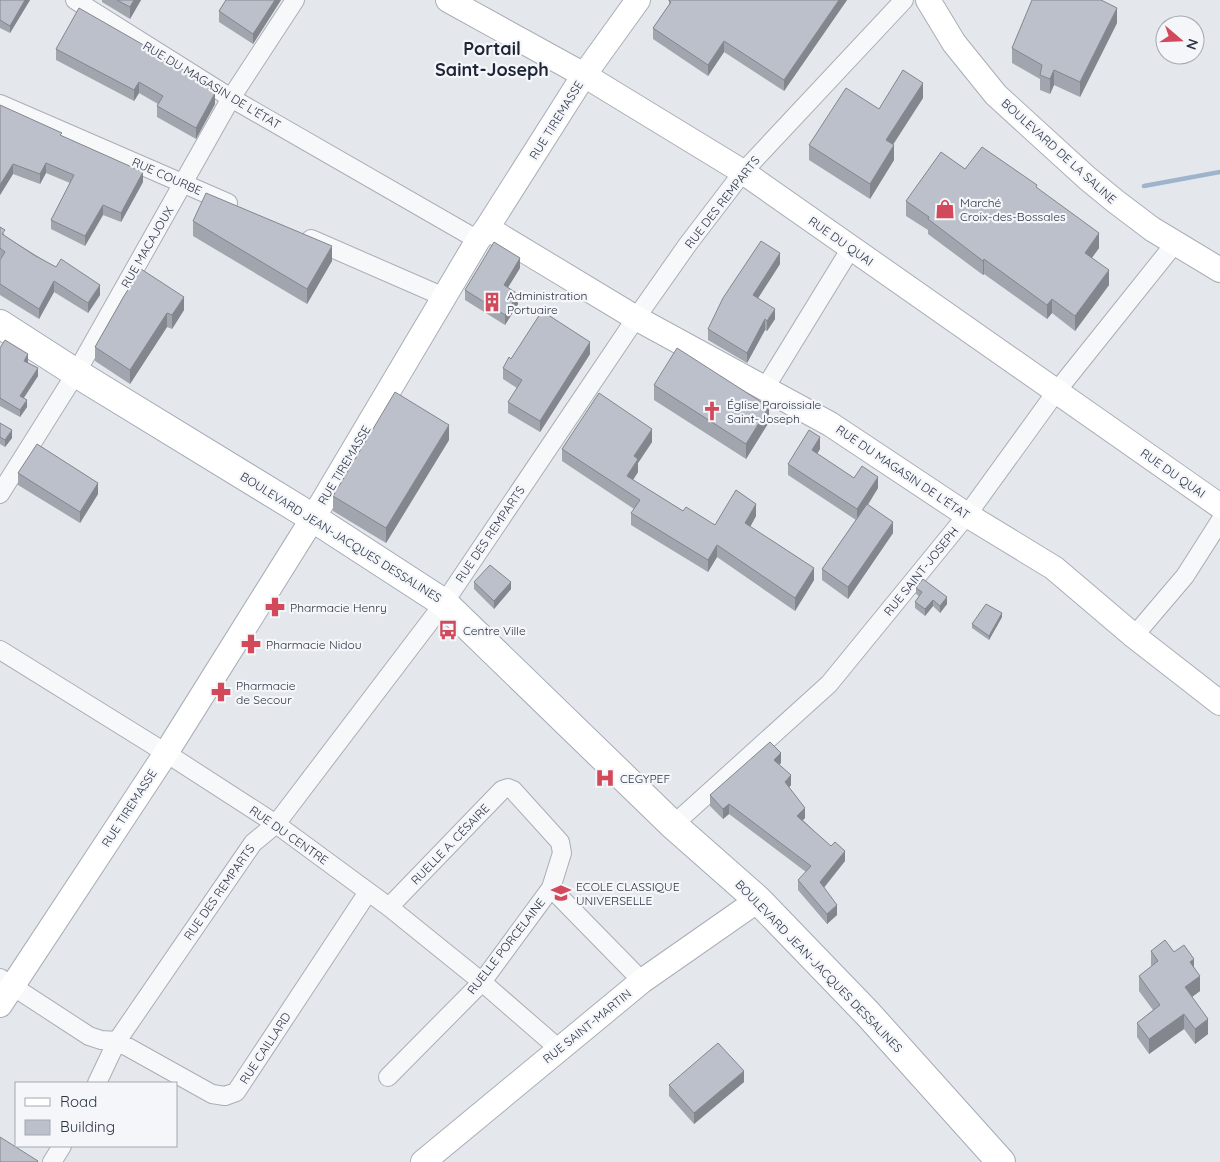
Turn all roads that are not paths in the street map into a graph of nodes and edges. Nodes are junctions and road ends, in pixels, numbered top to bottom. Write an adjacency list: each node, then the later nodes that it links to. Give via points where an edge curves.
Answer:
1 (75, 0): 8 (street, RUE DU MAGASIN DE L'ÉTAT)
2 (296, 0): 8 (street, RUE MACAJOUX)
3 (448, 0): 7 (street, RUE DU QUAI)
4 (638, 0): 7 (street, RUE TIREMASSE)
5 (904, 0): 10 (street, RUE DES REMPARTS)
6 (928, 0): 15 (street, BOULEVARD DE LA SALINE, via 954,43 996,95 1115,201 1152,229)
7 (584, 75): 10 (street, RUE DU QUAI); 14 (street, RUE TIREMASSE)
8 (231, 98): 11 (street, RUE MACAJOUX); 14 (street, RUE DU MAGASIN DE L'ÉTAT, via 350,166)
9 (0, 104): 11 (street, RUE COURBE)
10 (742, 172): 16 (street, RUE DU QUAI); 19 (street, RUE DES REMPARTS)
11 (183, 184): 12 (street, RUE COURBE); 21 (street, RUE MACAJOUX)
12 (246, 211)
13 (300, 234): 18 (street)
14 (482, 234): 18 (street, RUE TIREMASSE); 19 (street, RUE DU MAGASIN DE L'ÉTAT)
15 (1176, 242): 17 (street, BOULEVARD DE LA SALINE); 23 (street, RUE SAINT-JOSEPH)
16 (852, 248): 22 (street); 23 (street, RUE DU QUAI)
17 (1220, 270)
18 (444, 297): 27 (street, RUE TIREMASSE)
19 (636, 318): 22 (street, RUE DU MAGASIN DE L'ÉTAT); 29 (street, RUE DES REMPARTS)
20 (0, 324): 21 (main road, BOULEVARD JEAN-JACQUES DESSALINES)
21 (76, 372): 24 (street, RUE MACAJOUX); 27 (main road, BOULEVARD JEAN-JACQUES DESSALINES)
22 (765, 388): 26 (street, RUE DU MAGASIN DE L'ÉTAT, via 830,424)
23 (1056, 392): 25 (street, RUE DU QUAI); 26 (street, RUE SAINT-JOSEPH)
24 (0, 494)
25 (1220, 506)
26 (967, 515): 30 (street, RUE DU MAGASIN DE L'ÉTAT, via 1054,568); 36 (street, RUE SAINT-JOSEPH, via 829,684)
27 (313, 518): 29 (main road, BOULEVARD JEAN-JACQUES DESSALINES); 33 (street, RUE TIREMASSE)
28 (1220, 522): 30 (street, via 1184,576)
29 (444, 602): 35 (street, RUE DES REMPARTS); 36 (main road, BOULEVARD JEAN-JACQUES DESSALINES)
30 (1134, 636): 32 (street, RUE DU MAGASIN DE L'ÉTAT)
31 (0, 650): 33 (street, RUE DU CENTRE)
32 (1219, 701)
33 (166, 753): 35 (street, RUE DU CENTRE); 43 (street, RUE TIREMASSE)
34 (513, 790): 37 (street, RUELLE PORCELAINE, via 562,847); 40 (street, RUELLE A. CÉSAIRE, via 502,790)
35 (276, 824): 38 (street, RUE DU CENTRE); 44 (street, RUE DES REMPARTS, via 252,843)
36 (673, 825): 39 (main road, BOULEVARD JEAN-JACQUES DESSALINES)
37 (551, 888): 41 (street); 42 (street, RUELLE PORCELAINE)
38 (368, 892): 40 (street, RUE DU CENTRE); 44 (street, RUE CAILLARD, via 236,1092 225,1096 212,1094)
39 (758, 900): 41 (street, RUE SAINT-MARTIN); 51 (main road, BOULEVARD JEAN-JACQUES DESSALINES, via 868,1014)
40 (389, 907): 42 (street, RUE DU CENTRE)
41 (642, 981): 45 (street, RUE SAINT-MARTIN)
42 (482, 982): 45 (street, RUE DU CENTRE); 46 (street, RUELLE PORCELAINE)
43 (4, 990): 44 (street, via 89,1036)
44 (117, 1041): 47 (street, RUE DES REMPARTS)
45 (558, 1048): 50 (street, RUE SAINT-MARTIN)
46 (388, 1077)
47 (97, 1082)
48 (61, 1147): 49 (street)
49 (52, 1162)
50 (423, 1162)
51 (1001, 1162)

